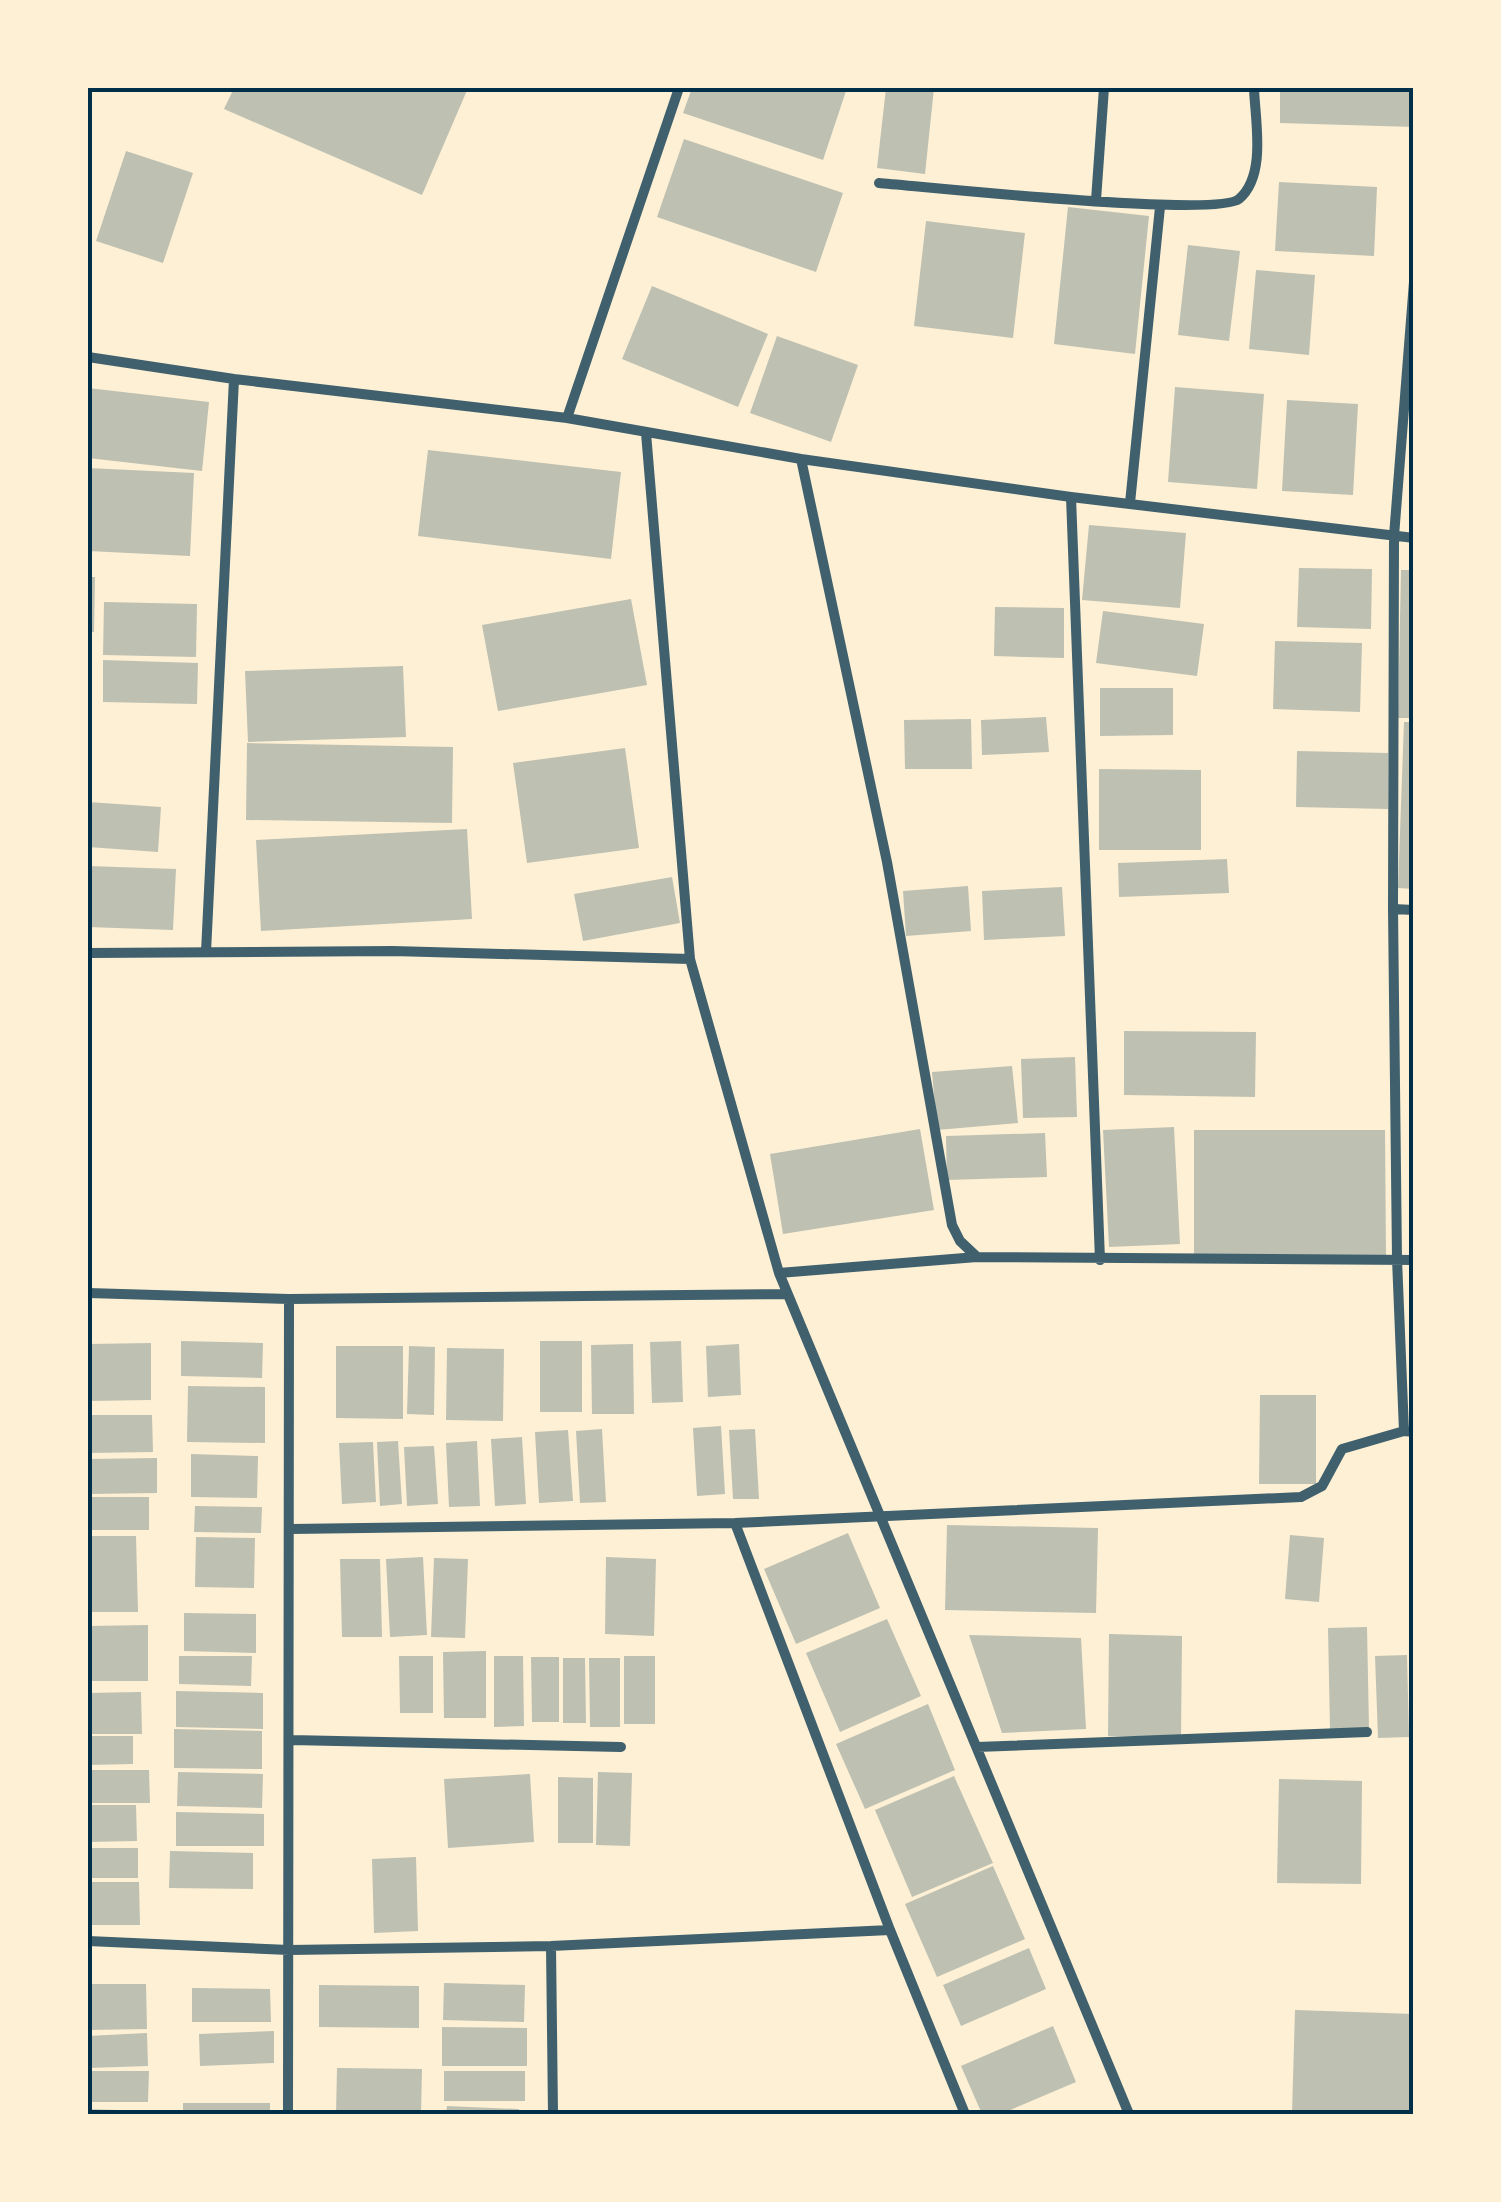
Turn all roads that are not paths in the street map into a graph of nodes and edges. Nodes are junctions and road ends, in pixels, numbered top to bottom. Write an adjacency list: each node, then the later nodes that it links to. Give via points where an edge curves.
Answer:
1 (679, 88): 10 (street)
2 (1104, 88): 5 (street)
3 (1254, 88): 6 (street, via 1256,163 1248,189 1229,205)
4 (879, 183): 5 (street)
5 (1096, 200): 6 (street)
6 (1160, 207): 14 (street)
7 (1414, 282): 15 (street)
8 (88, 357): 9 (street)
9 (234, 379): 10 (street); 19 (street)
10 (567, 418): 11 (street)
11 (646, 433): 12 (street); 21 (street)
12 (801, 459): 13 (street); 22 (street, via 887,862 952,1224)
13 (1071, 497): 14 (street); 24 (street)
14 (1130, 504): 15 (street)
15 (1394, 536): 16 (street); 17 (street)
16 (1414, 538)
17 (1393, 909): 18 (street); 23 (street)
18 (1414, 910)
19 (206, 952): 20 (street); 21 (street)
20 (88, 953)
21 (690, 959): 26 (street)
22 (977, 1258): 24 (street); 26 (street)
23 (1397, 1259): 24 (street); 25 (street); 30 (street)
24 (1100, 1260)
25 (1414, 1260)
26 (779, 1273): 28 (street)
27 (88, 1293): 29 (street)
28 (785, 1294): 29 (street); 31 (street)
29 (289, 1300): 33 (street)
30 (1409, 1432): 31 (street, via 1342,1449 1322,1486 1301,1497)
31 (882, 1518): 32 (street); 37 (street)
32 (735, 1523): 33 (street); 38 (street)
33 (291, 1529): 35 (street)
34 (1366, 1732): 37 (street)
35 (291, 1740): 36 (street); 41 (street)
36 (621, 1746)
37 (977, 1747): 45 (street)
38 (890, 1930): 40 (street); 44 (street)
39 (88, 1941): 41 (street)
40 (552, 1946): 41 (street); 43 (street)
41 (290, 1950): 42 (street)
42 (288, 2114)
43 (553, 2114)
44 (965, 2114)
45 (1128, 2114)

